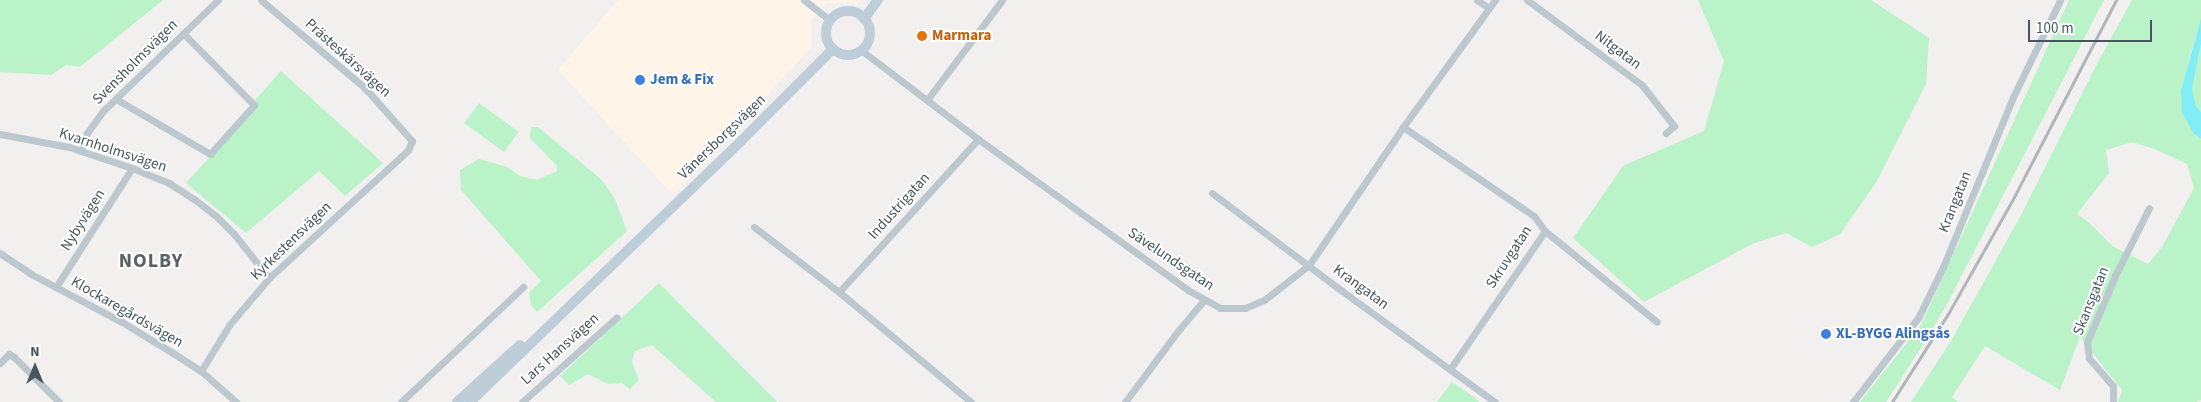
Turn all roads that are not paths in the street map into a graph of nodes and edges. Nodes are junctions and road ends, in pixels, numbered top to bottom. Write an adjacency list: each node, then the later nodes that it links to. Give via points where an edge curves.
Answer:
1 (218, 0): 13 (street, Svensholmsvägen)
2 (260, 0): 22 (street, Prästeskärsvägen, via 365,88)
3 (804, 0): 12 (street)
4 (878, 0): 11 (main road)
5 (1002, 0): 17 (street)
6 (1477, 0): 10 (street)
7 (1495, 0): 10 (street, Sävelundsgatan)
8 (1528, 0): 19 (street, Nitgatan, via 1642,85 1674,126)
9 (2060, 0): 51 (street, Krangatan, via 2012,97 1943,266 1918,318)
10 (1489, 8): 18 (street, Sävelundsgatan)
11 (864, 19): 12 (main road, via 856,13 846,12); 15 (main road, via 869,36)
12 (830, 20): 14 (main road, via 826,35)
13 (183, 34): 16 (street, Svensholmsvägen); 16 (street, via 254,105 210,154)
14 (833, 49): 15 (main road, via 847,55); 29 (main road, Vänersborgsvägen)
15 (861, 50): 17 (street, Sävelundsgatan)
16 (116, 99): 23 (street, Svensholmsvägen, via 87,133)
17 (928, 100): 21 (street, Sävelundsgatan)
18 (1403, 127): 28 (street, Skruvgatan, via 1534,216); 31 (street, Sävelundsgatan)
19 (1666, 133)
20 (0, 134): 23 (street, Kvarnholmsvägen)
21 (978, 139): 35 (street, Industrigatan); 36 (street, Sävelundsgatan)
22 (412, 141): 32 (street, Kyrkestensvägen, via 408,150)
23 (81, 151): 24 (street, Kvarnholmsvägen)
24 (132, 168): 32 (street, Kvarnholmsvägen, via 194,198 234,234); 33 (street, Nybyvägen)
25 (1212, 193): 31 (street, Krangatan)
26 (2149, 208): 52 (street, Skansgatan, via 2088,342 2089,358 2113,386)
27 (754, 227): 35 (street)
28 (1545, 231): 38 (street); 40 (street, Skruvgatan)
29 (630, 246): 45 (main road, Vänersborgsvägen); 46 (main road, Vänersborgsvägen)
30 (0, 253): 33 (street, Klockaregårdsvägen)
31 (1309, 265): 36 (street, Sävelundsgatan, via 1264,300 1245,308 1220,308); 40 (street, Krangatan)
32 (269, 278): 41 (street, Kyrkestensvägen, via 230,324)
33 (56, 287): 41 (street, Klockaregårdsvägen, via 122,322)
34 (523, 287): 44 (street)
35 (839, 292): 48 (street)
36 (1204, 300): 49 (street)
37 (617, 318): 47 (street, Lars Hansvägen)
38 (1657, 322)
39 (0, 363): 42 (street, via 9,354 14,357)
40 (1450, 369): 50 (street, Krangatan)
41 (201, 371): 43 (street, Klockaregårdsvägen)
42 (59, 402)
43 (236, 402)
44 (401, 402)
45 (457, 402)
46 (470, 402)
47 (522, 402)
48 (970, 402)
49 (1125, 402)
50 (1496, 402)
51 (1852, 402)
52 (2112, 402)

